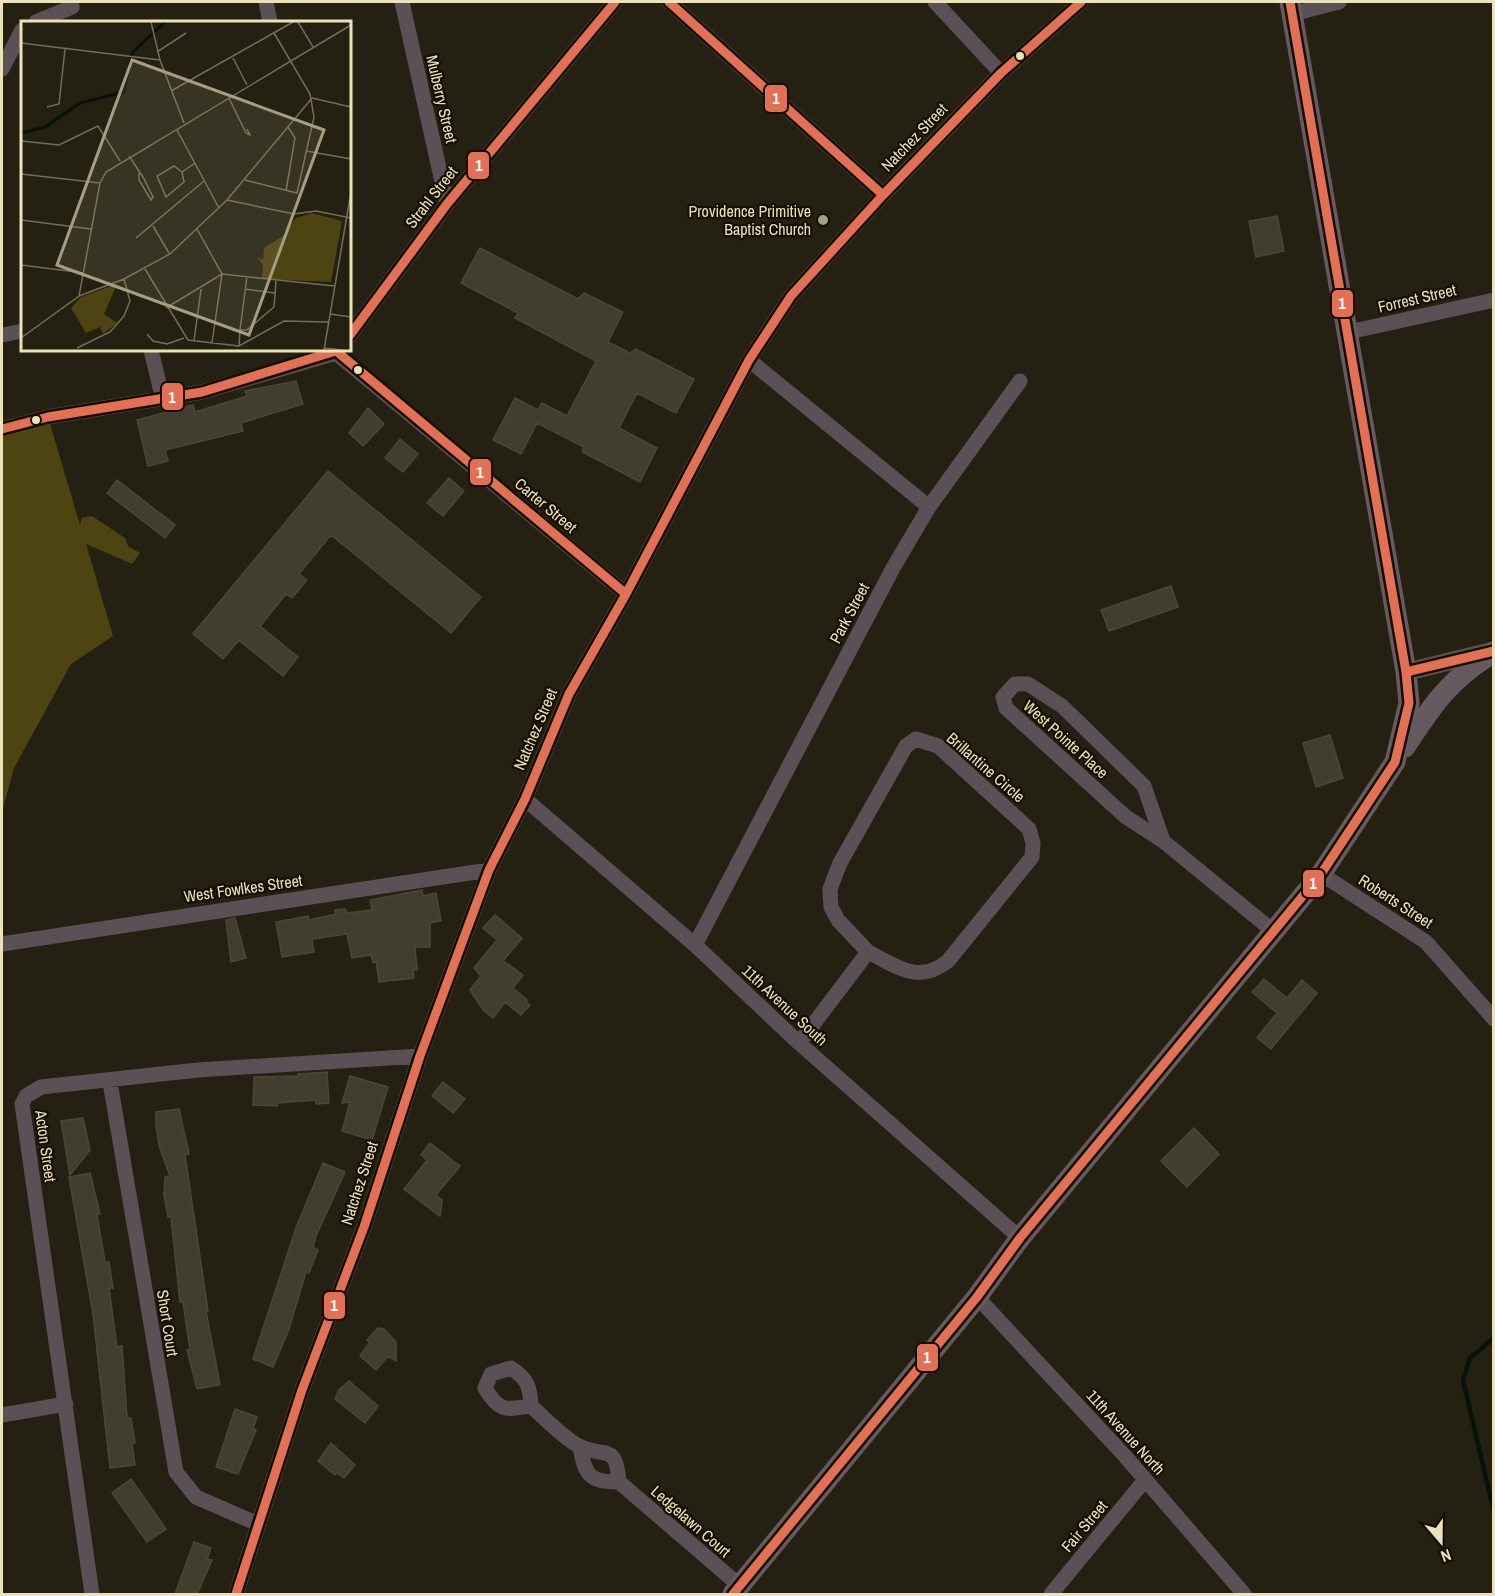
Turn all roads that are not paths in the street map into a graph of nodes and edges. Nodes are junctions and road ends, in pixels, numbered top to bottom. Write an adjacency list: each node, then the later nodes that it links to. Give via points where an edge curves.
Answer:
1 (266, 2): 11 (street)
2 (402, 2): 16 (street, Mulberry Street)
3 (615, 2): 16 (street, Strahl Street)
4 (669, 2): 15 (street)
5 (935, 2): 14 (street)
6 (1081, 2): 14 (street, Natchez Street)
7 (1339, 2): 8 (street)
8 (1291, 8): 19 (main road)
9 (73, 10): 10 (street)
10 (39, 21)
11 (270, 21)
12 (21, 32): 13 (street)
13 (2, 69)
14 (1001, 73): 15 (street, Natchez Street)
15 (884, 195): 24 (street, Natchez Street, via 791,296)
16 (447, 204): 20 (street, Strahl Street)
17 (1494, 300): 19 (street, Forrest Street)
18 (21, 330): 21 (street)
19 (1349, 332): 31 (main road)
20 (351, 334)
21 (2, 335)
22 (151, 351): 26 (street)
23 (337, 351): 26 (street); 29 (street, Carter Street)
24 (749, 360): 28 (street); 29 (street, Natchez Street)
25 (1020, 381): 28 (street, Park Street)
26 (163, 400): 27 (street, via 48,417)
27 (2, 429)
28 (929, 507): 39 (street, Park Street, via 893,568)
29 (626, 594): 33 (street, Natchez Street, via 569,694)
30 (1494, 652): 31 (street); 32 (main road, via 1465,670 1436,699)
31 (1406, 672): 32 (main road, via 1409,703)
32 (1395, 762): 36 (main road)
33 (525, 799): 35 (street, Natchez Street); 39 (street, 11th Avenue South)
34 (1163, 841): 34 (street, West Pointe Place, via 1144,786 1062,706 1028,684 1015,684 1003,697 1006,708 1126,817); 37 (street, West Pointe Place)
35 (489, 870): 38 (street, West Fowlkes Street); 43 (street, Natchez Street)
36 (1321, 874): 37 (main road); 41 (street, Roberts Street, via 1426,942)
37 (1273, 931): 45 (main road)
38 (2, 944)
39 (695, 945): 42 (street, 11th Avenue South)
40 (868, 952): 40 (street, Brillantine Circle, via 838,920 831,907 830,889 840,863 906,746 916,739 938,746 1029,829 1032,857 936,971 906,971); 42 (street)
41 (1494, 1019)
42 (800, 1043): 45 (street, 11th Avenue South)
43 (420, 1056): 44 (street, Acton Street, via 198,1070); 53 (street, Natchez Street, via 364,1227 302,1390)
44 (110, 1082): 47 (street, Acton Street, via 41,1087 26,1096 22,1104); 53 (street, Short Court, via 176,1472 196,1497)
45 (1020, 1239): 46 (main road)
46 (977, 1296): 51 (street, 11th Avenue North); 54 (main road)
47 (66, 1404): 49 (street); 55 (street, Acton Street)
48 (531, 1406): 50 (street, Ledgelawn Court)
49 (2, 1415)
50 (580, 1447): 52 (street, Ledgelawn Court, via 606,1452 617,1464); 52 (street, Ledgelawn Court, via 584,1469 599,1482)
51 (1145, 1480): 57 (street, Fair Street); 58 (street, 11th Avenue North)
52 (619, 1482): 54 (street, Ledgelawn Court)
53 (258, 1524): 56 (street, Natchez Street)
54 (737, 1590)
55 (92, 1594)
56 (236, 1594)
57 (1051, 1594)
58 (1244, 1594)

